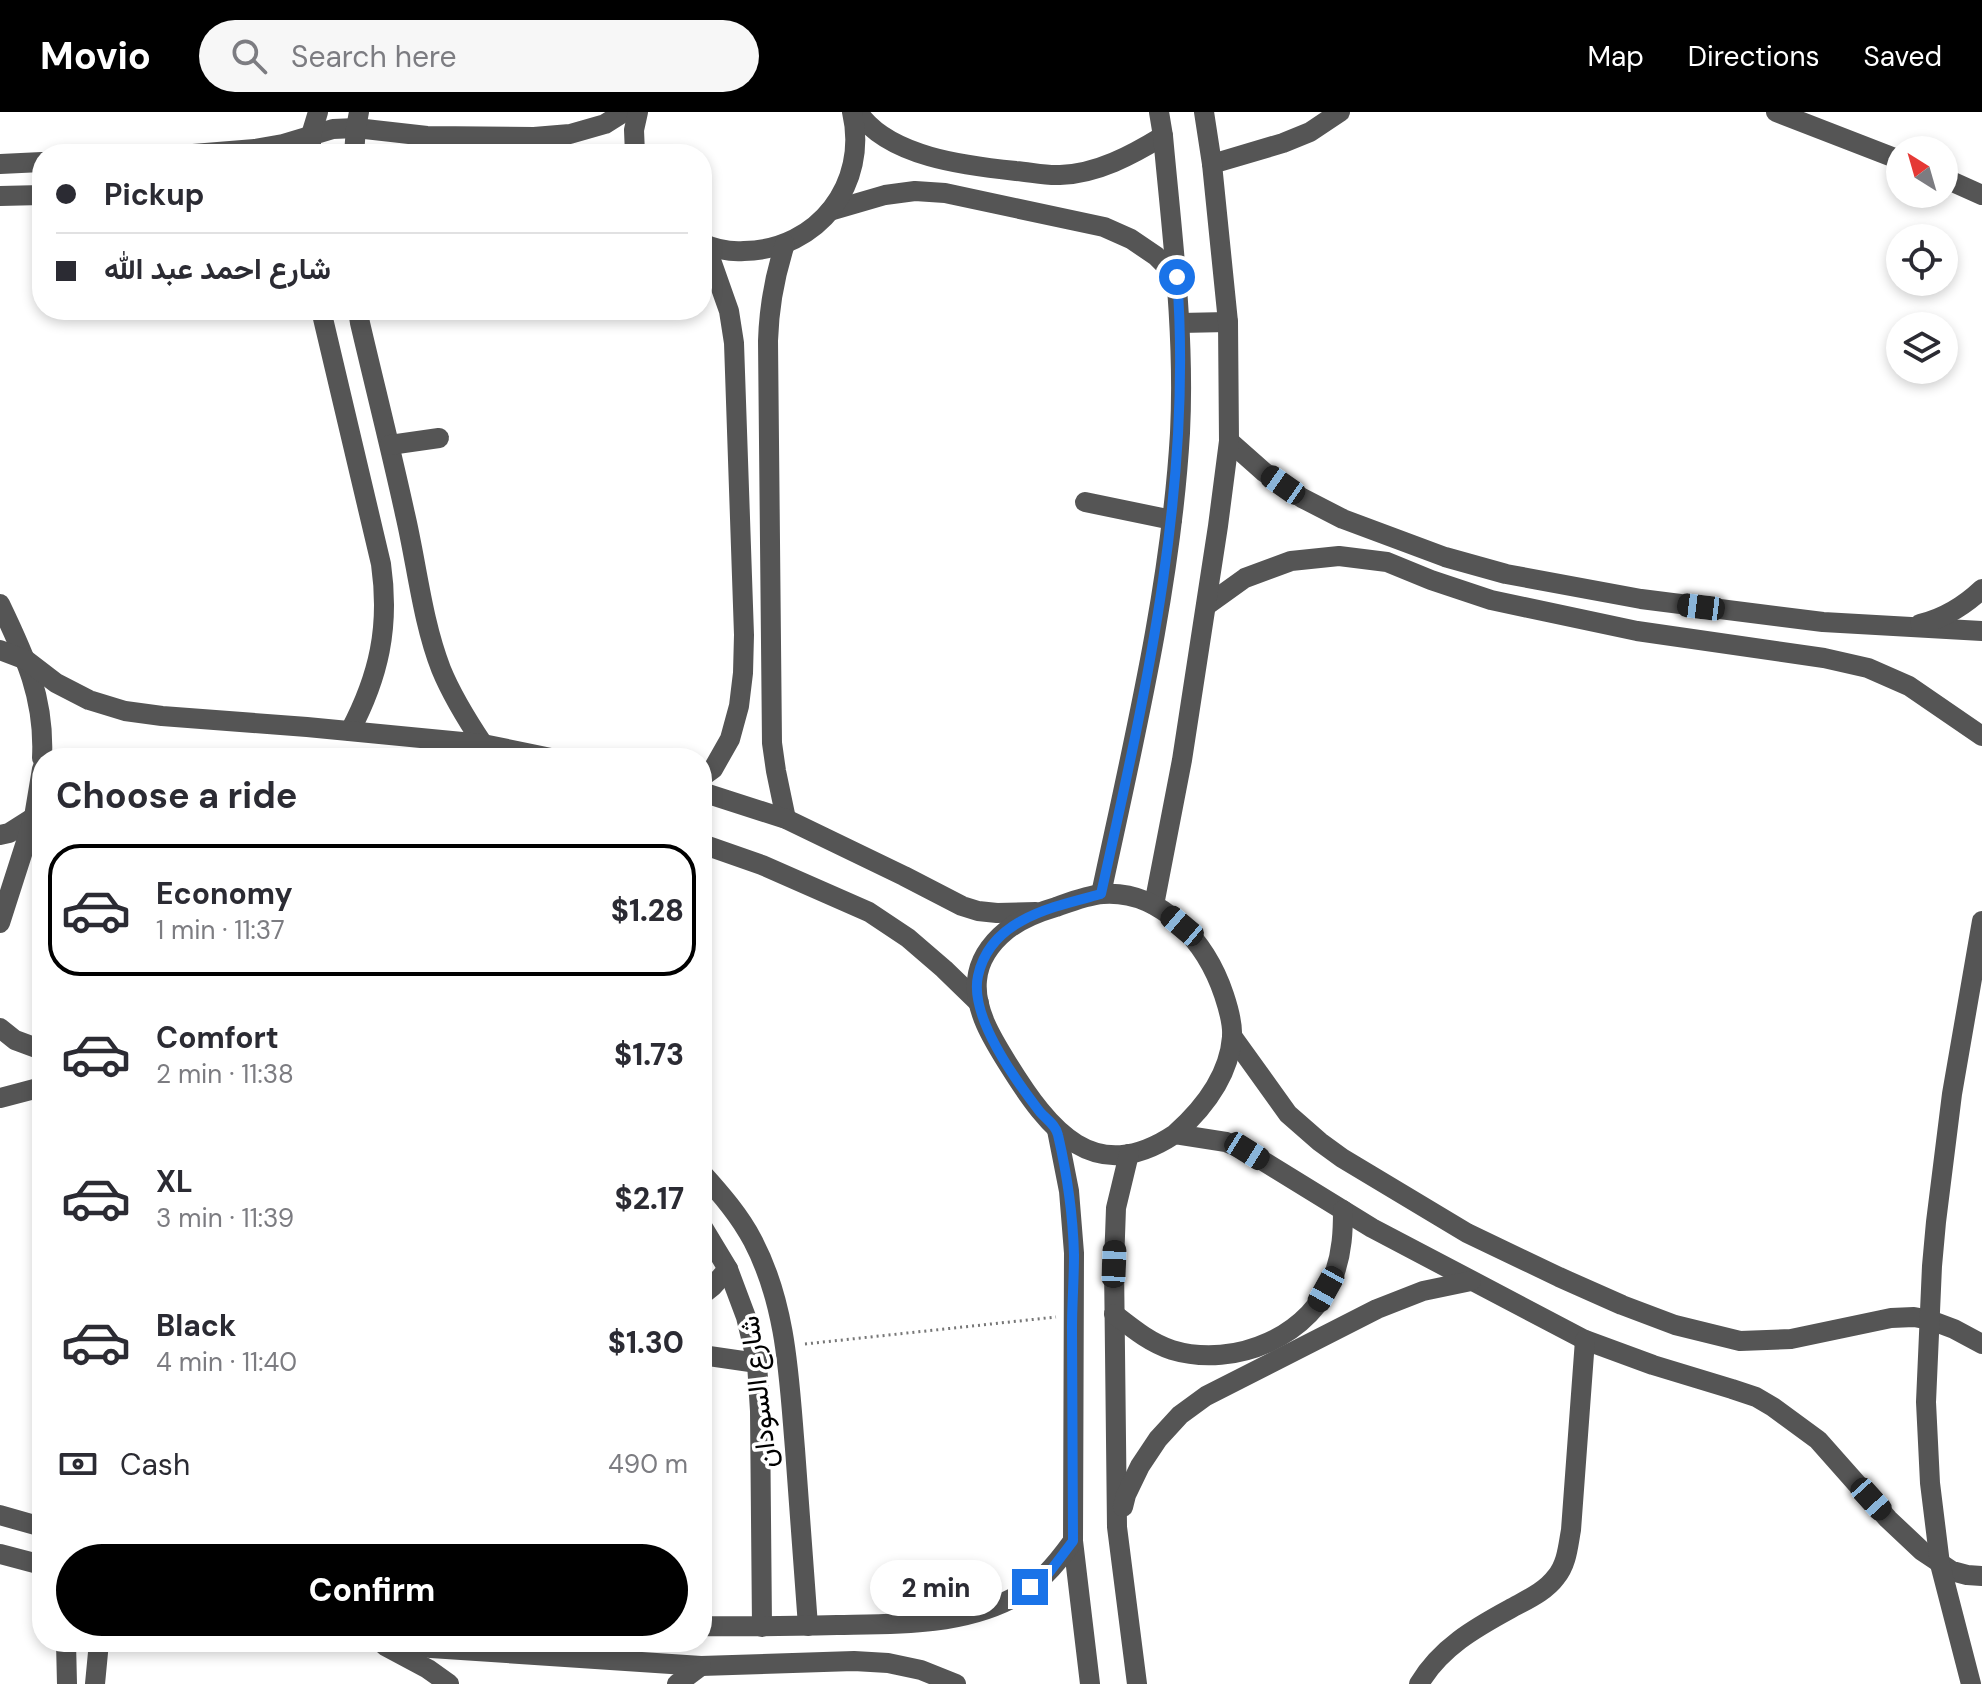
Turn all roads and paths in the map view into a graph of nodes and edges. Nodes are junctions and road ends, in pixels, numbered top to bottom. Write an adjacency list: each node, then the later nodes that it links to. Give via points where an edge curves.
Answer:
1 (318, 112): 13 (street)
2 (624, 112): 10 (street, via 570,134 534,137 427,136)
3 (638, 112): 15 (street)
4 (852, 112): 24 (street, via 853,166)
5 (858, 112): 11 (street, via 890,139 918,153 986,168 1060,175 1114,162)
6 (1159, 112): 11 (street)
7 (1204, 112): 19 (street)
8 (1340, 112): 19 (street, via 1283,143)
9 (1776, 112): 16 (street)
10 (358, 120): 13 (street); 14 (street)
11 (1163, 136): 28 (street)
12 (283, 144): 13 (street)
13 (311, 144)
14 (355, 144)
15 (635, 144)
16 (1886, 155)
17 (32, 162): 18 (street)
18 (0, 164)
19 (1212, 164): 31 (street)
20 (1958, 184): 22 (street)
21 (32, 195): 23 (street)
22 (1982, 195)
23 (0, 196)
24 (830, 211): 25 (street); 28 (street, via 885,195 945,193 1104,227 1156,256)
25 (785, 244): 26 (street, via 760,251); 53 (street, via 769,310 768,357 772,743)
26 (712, 247)
27 (712, 266): 50 (street, via 734,343 744,635 739,706 730,739)
28 (1177, 277): 32 (street)
29 (323, 320): 45 (street, via 384,588 381,648 364,705)
30 (360, 320): 35 (street)
31 (1228, 322): 32 (street); 34 (street)
32 (1180, 323): 37 (street, via 1180,431)
33 (439, 438): 35 (street)
34 (1229, 441): 40 (street); 41 (street, via 1302,498 1343,519 1506,574 1641,599 1823,622)
35 (390, 445): 47 (street, via 428,627 459,707)
36 (1085, 502): 37 (street)
37 (1172, 520): 57 (street)
38 (1982, 589): 41 (street, via 1944,616)
39 (0, 604): 44 (street)
40 (1206, 606): 46 (street, via 1245,578 1291,561 1339,556 1387,562 1491,600 1637,631 1868,668 1909,686); 58 (street)
41 (1900, 626): 42 (street)
42 (1982, 631)
43 (0, 650): 44 (street)
44 (26, 660): 45 (street, via 89,700 125,711); 48 (street, via 38,699)
45 (350, 731): 47 (street)
46 (1982, 736)
47 (483, 744): 49 (street)
48 (42, 748)
49 (502, 748)
50 (712, 770)
51 (712, 795): 53 (street)
52 (32, 818): 55 (street)
53 (786, 819): 59 (street, via 962,906 997,913)
54 (32, 831): 61 (street)
55 (0, 835)
56 (712, 848): 62 (street, via 869,912 908,938)
57 (1101, 894): 58 (street); 59 (street)
58 (1154, 905): 64 (street, via 1203,950 1228,1005)
59 (1040, 912): 62 (street, via 994,941 979,970)
60 (1982, 921): 79 (street, via 1952,1094 1934,1237)
61 (0, 923)
62 (979, 1003): 68 (street, via 1013,1072)
63 (0, 1028): 65 (street)
64 (1232, 1036): 69 (street, via 1213,1090); 79 (street, via 1288,1114 1342,1158 1467,1233 1622,1305 1740,1341 1791,1339 1891,1318)
65 (32, 1046)
66 (32, 1090): 67 (street)
67 (0, 1098)
68 (1057, 1130): 70 (street, via 1090,1151); 78 (street, via 1069,1191)
69 (1175, 1134): 70 (street); 72 (street, via 1247,1151)
70 (1129, 1154): 77 (street, via 1116,1208)
71 (712, 1184): 82 (street, شارع السودان, via 753,1242 771,1285)
72 (1343, 1210): 75 (street); 77 (street, via 1343,1243 1318,1304 1267,1344 1236,1354 1203,1356 1171,1350)
73 (712, 1243): 74 (street, شارع السودان)
74 (728, 1269): 76 (street); 84 (street, شارع السودان)
75 (1471, 1281): 80 (street); 87 (street, via 1423,1291 1377,1309 1206,1396 1158,1439 1126,1495)
76 (712, 1287)
77 (1114, 1314): 87 (street)
78 (1072, 1315): 82 (path); 88 (street)
79 (1930, 1320): 81 (street); 91 (street, via 1926,1402)
80 (1585, 1340): 91 (street, via 1773,1407 1818,1440 1904,1535); 101 (street, via 1567,1556 1557,1577 1538,1594 1472,1629 1449,1648)
81 (1982, 1344)
82 (785, 1346): 94 (street, شارع السودان)
83 (712, 1356): 84 (street)
84 (757, 1363): 95 (street, شارع السودان)
85 (0, 1515): 86 (street)
86 (32, 1524)
87 (1117, 1527): 108 (street)
88 (1073, 1541): 94 (street, via 1048,1574 1011,1599 970,1615); 107 (street)
89 (0, 1554): 90 (street)
90 (32, 1562)
91 (1940, 1564): 92 (street); 109 (street)
92 (1982, 1576)
93 (712, 1626): 95 (street)
94 (808, 1626): 95 (street)
95 (762, 1627)
96 (66, 1652): 102 (street)
97 (98, 1652): 103 (street)
98 (397, 1652): 104 (street)
99 (491, 1652): 100 (street)
100 (701, 1666): 105 (street); 106 (street, via 888,1663)
101 (1427, 1681)
102 (67, 1684)
103 (95, 1684)
104 (449, 1684)
105 (677, 1684)
106 (956, 1684)
107 (1090, 1684)
108 (1137, 1684)
109 (1971, 1684)

